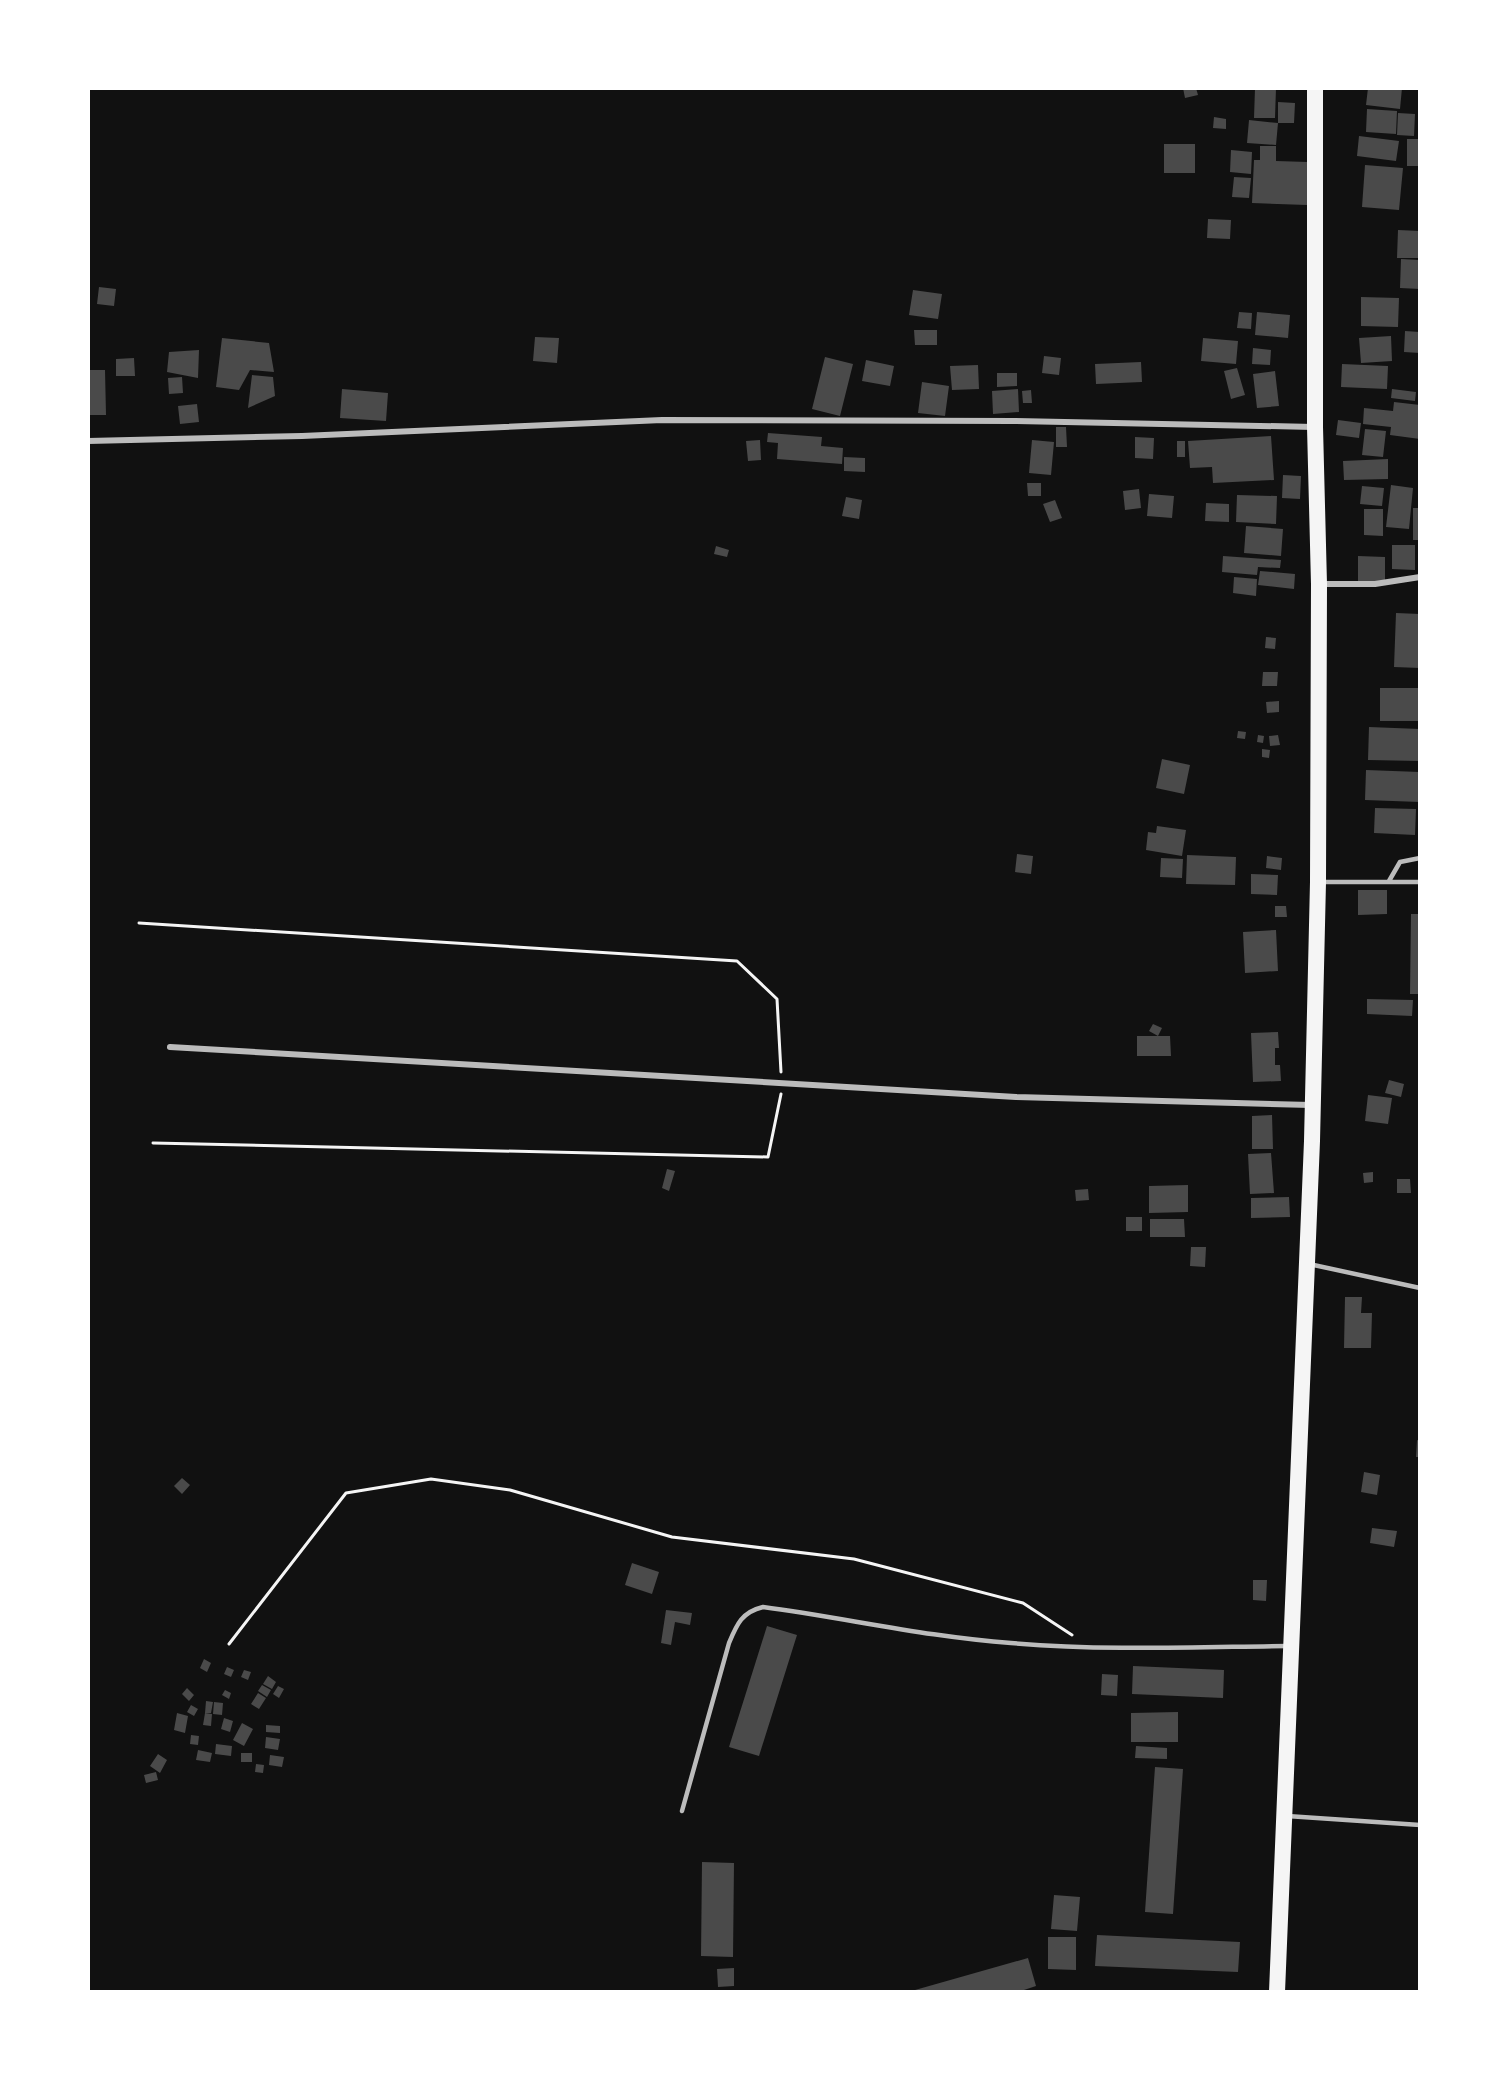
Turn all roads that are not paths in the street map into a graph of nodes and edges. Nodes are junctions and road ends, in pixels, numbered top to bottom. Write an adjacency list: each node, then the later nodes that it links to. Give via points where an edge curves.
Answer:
1 (1315, 88): 2 (highway)
2 (1316, 427): 3 (street, via 662,420); 5 (highway)
3 (88, 441)
4 (1419, 577): 5 (street, via 1375,584)
5 (1319, 584): 8 (highway)
6 (1419, 858): 7 (lane, via 1400,862)
7 (1389, 881): 8 (lane); 9 (lane)
8 (1318, 882): 11 (highway)
9 (1419, 882)
10 (170, 1047): 11 (street, via 782,1086)
11 (1312, 1105): 12 (highway)
12 (1307, 1264): 13 (lane); 14 (highway)
13 (1419, 1288)
14 (1291, 1646): 15 (lane, via 1091,1647 1011,1643 933,1635 763,1607 749,1611 738,1622 729,1643); 16 (highway)
15 (682, 1810)
16 (1284, 1815): 17 (lane); 18 (highway)
17 (1419, 1826)
18 (1277, 1992)

